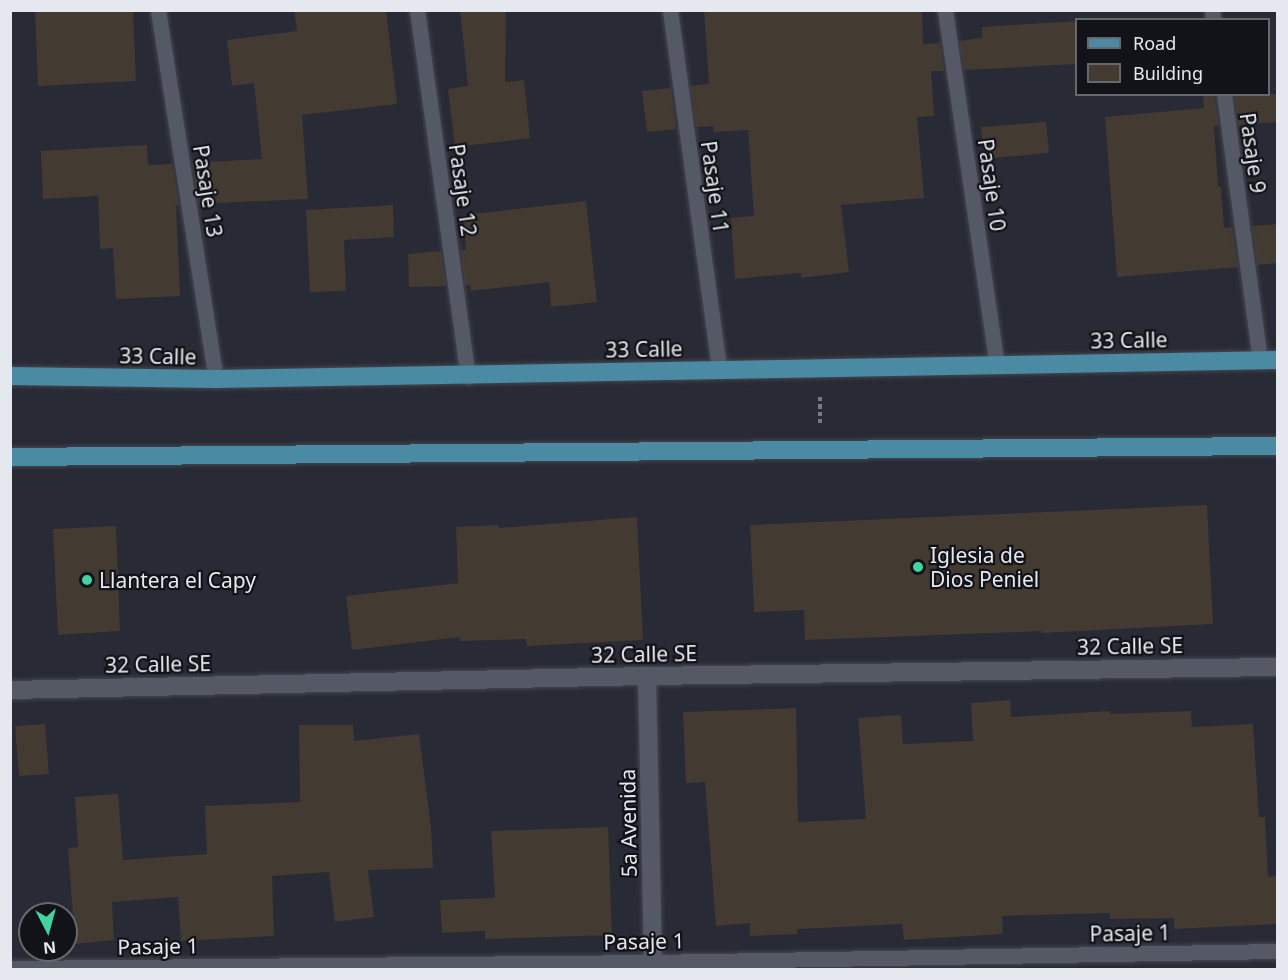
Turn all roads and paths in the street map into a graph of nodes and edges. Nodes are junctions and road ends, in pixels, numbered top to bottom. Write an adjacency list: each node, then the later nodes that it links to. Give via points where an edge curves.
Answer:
1 (158, 10): 12 (lane, Pasaje 13)
2 (417, 10): 11 (lane, Pasaje 12)
3 (669, 10): 9 (lane, Pasaje 11)
4 (945, 10): 7 (lane, Pasaje 10)
5 (1224, 96): 6 (lane, Pasaje 9)
6 (1269, 360): 7 (main road, 33 Calle)
7 (997, 365): 8 (main road, 33 Calle)
8 (819, 369): 9 (main road, 33 Calle); 14 (path)
9 (720, 370): 11 (main road, 33 Calle)
10 (10, 376): 12 (main road, 33 Calle)
11 (468, 376): 12 (main road, 33 Calle)
12 (216, 379)
13 (1278, 446): 14 (main road)
14 (820, 451): 15 (main road)
15 (10, 457)
16 (1278, 667): 17 (street, 32 Calle SE)
17 (647, 676): 18 (street, 32 Calle SE); 20 (street, 5a Avenida)
18 (10, 690)
19 (1278, 951): 20 (lane, Pasaje 1)
20 (653, 966): 21 (lane, Pasaje 1)
21 (10, 968)

